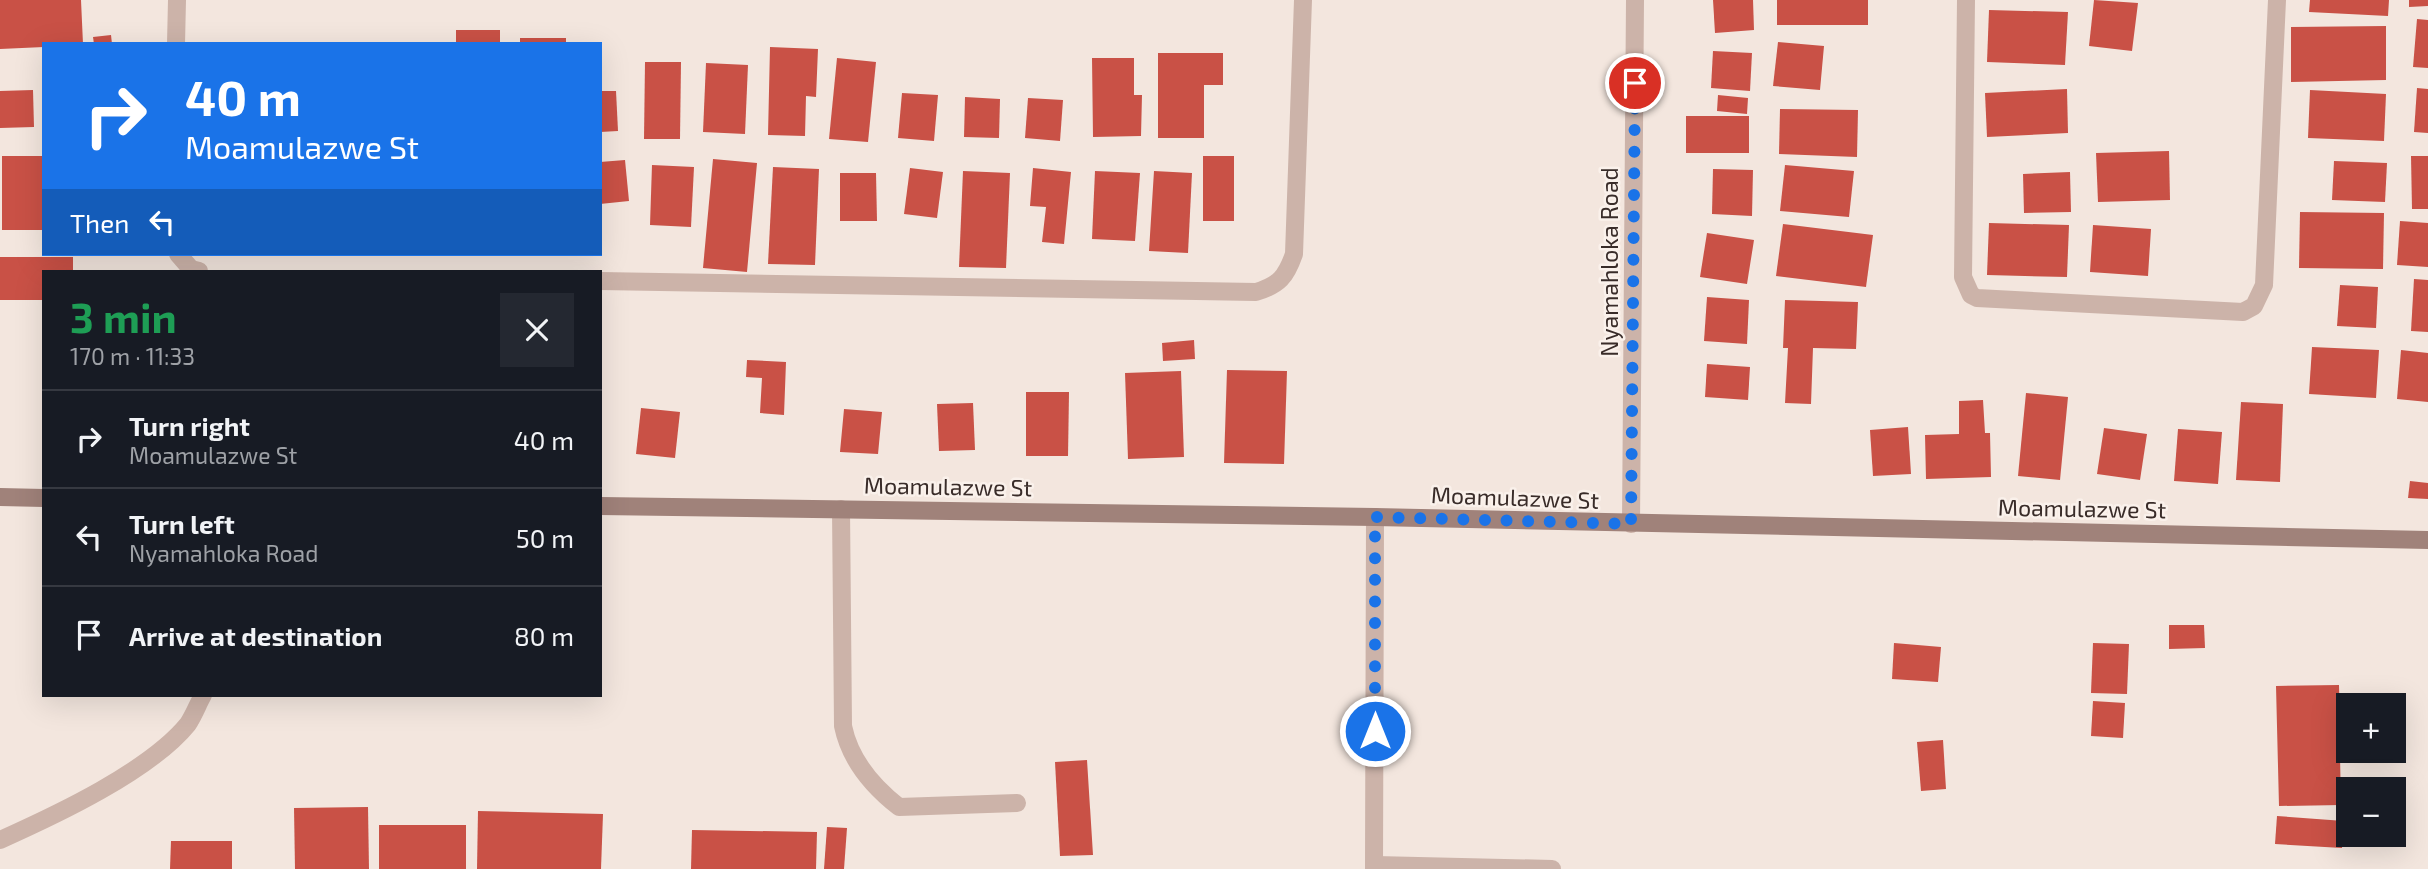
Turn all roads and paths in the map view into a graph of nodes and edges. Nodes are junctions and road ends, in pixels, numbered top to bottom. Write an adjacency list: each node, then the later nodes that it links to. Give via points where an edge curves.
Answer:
1 (177, 0): 6 (street)
2 (1303, 0): 9 (street, via 1294,254 1287,274 1276,286 1256,292)
3 (1635, 0): 15 (street, Nyamahloka Road)
4 (1966, 0): 5 (street, via 1963,277 1971,295 2242,312 2254,306 2264,285)
5 (2277, 0)
6 (176, 42)
7 (180, 256): 8 (street)
8 (196, 270)
9 (602, 281)
10 (0, 497): 11 (street)
11 (42, 498)
12 (602, 506): 13 (street, Moamulazwe St)
13 (841, 509): 14 (street, Moamulazwe St); 18 (street, via 843,726 857,762 878,790 899,807)
14 (1375, 517): 15 (street, Moamulazwe St); 20 (street)
15 (1631, 524): 16 (street, Moamulazwe St)
16 (2428, 540)
17 (202, 697): 19 (street, via 189,723 159,753 59,812)
18 (1017, 803)
19 (0, 840)
20 (1374, 867): 21 (street)
21 (1552, 869)

